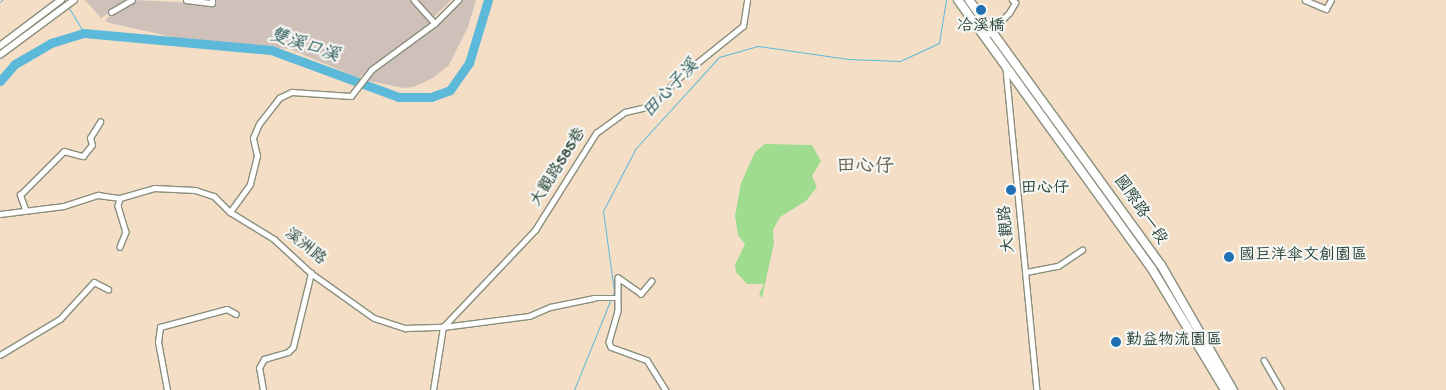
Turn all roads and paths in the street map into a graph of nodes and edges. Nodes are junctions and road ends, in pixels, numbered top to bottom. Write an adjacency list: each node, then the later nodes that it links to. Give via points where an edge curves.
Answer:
1 (132, 0): 14 (street)
2 (186, 0): 3 (street, via 212,3)
3 (212, 0)
4 (414, 0): 15 (street)
5 (458, 0): 15 (street)
6 (747, 0): 37 (street, 大觀路585巷, via 743,26 682,75 650,106 624,112 596,133 535,230)
7 (958, 0): 17 (main road, 大觀路)
8 (969, 0): 16 (main road)
9 (1305, 0): 10 (street, via 1326,9)
10 (1331, 0)
11 (1015, 1): 16 (street)
12 (60, 2): 18 (street)
13 (69, 4): 19 (street)
14 (111, 12)
15 (435, 23): 26 (street, via 364,77 351,96 292,92 279,98 259,124 253,138 257,156 250,184)
16 (993, 32): 17 (street); 20 (main road)
17 (985, 37): 21 (main road, 大觀路)
18 (0, 46)
19 (0, 55)
20 (1011, 57): 21 (street); 25 (main road, 國際路一段)
21 (1005, 66): 28 (main road, 國際路一段); 31 (street, 大觀路)
22 (100, 122): 24 (street, via 90,138 92,145 83,156 64,151 20,195)
23 (120, 198): 24 (street, 溪洲路, via 98,195 64,206); 26 (street, 溪洲路, via 154,188 195,190 214,196); 29 (street, via 118,206 126,232)
24 (24, 209): 27 (street, 溪洲路)
25 (1121, 210): 28 (main road); 46 (main road, 國際路一段, via 1160,265)
26 (230, 212): 32 (street, 溪洲路, via 274,239)
27 (0, 214)
28 (1114, 215): 45 (main road, 國際路一段, via 1167,291)
29 (120, 247)
30 (1082, 250): 31 (street, via 1058,266)
31 (1026, 272): 44 (street, 大觀路)
32 (311, 273): 37 (street, 溪洲路, via 374,318 389,324); 41 (street, via 293,348 264,359 259,368)
33 (652, 281): 35 (street, via 640,294 618,278)
34 (108, 289): 38 (street, via 94,282 60,319)
35 (618, 298): 37 (street, 溪洲路, via 594,298 550,307 529,316); 43 (street, via 610,347 647,360)
36 (236, 314): 40 (street, via 227,309 160,327 158,342)
37 (443, 327): 42 (street)
38 (0, 355)
39 (1264, 360): 47 (street)
40 (167, 390)
41 (262, 390)
42 (433, 390)
43 (666, 390)
44 (1037, 390)
45 (1225, 390)
46 (1233, 390)
47 (1281, 390)

